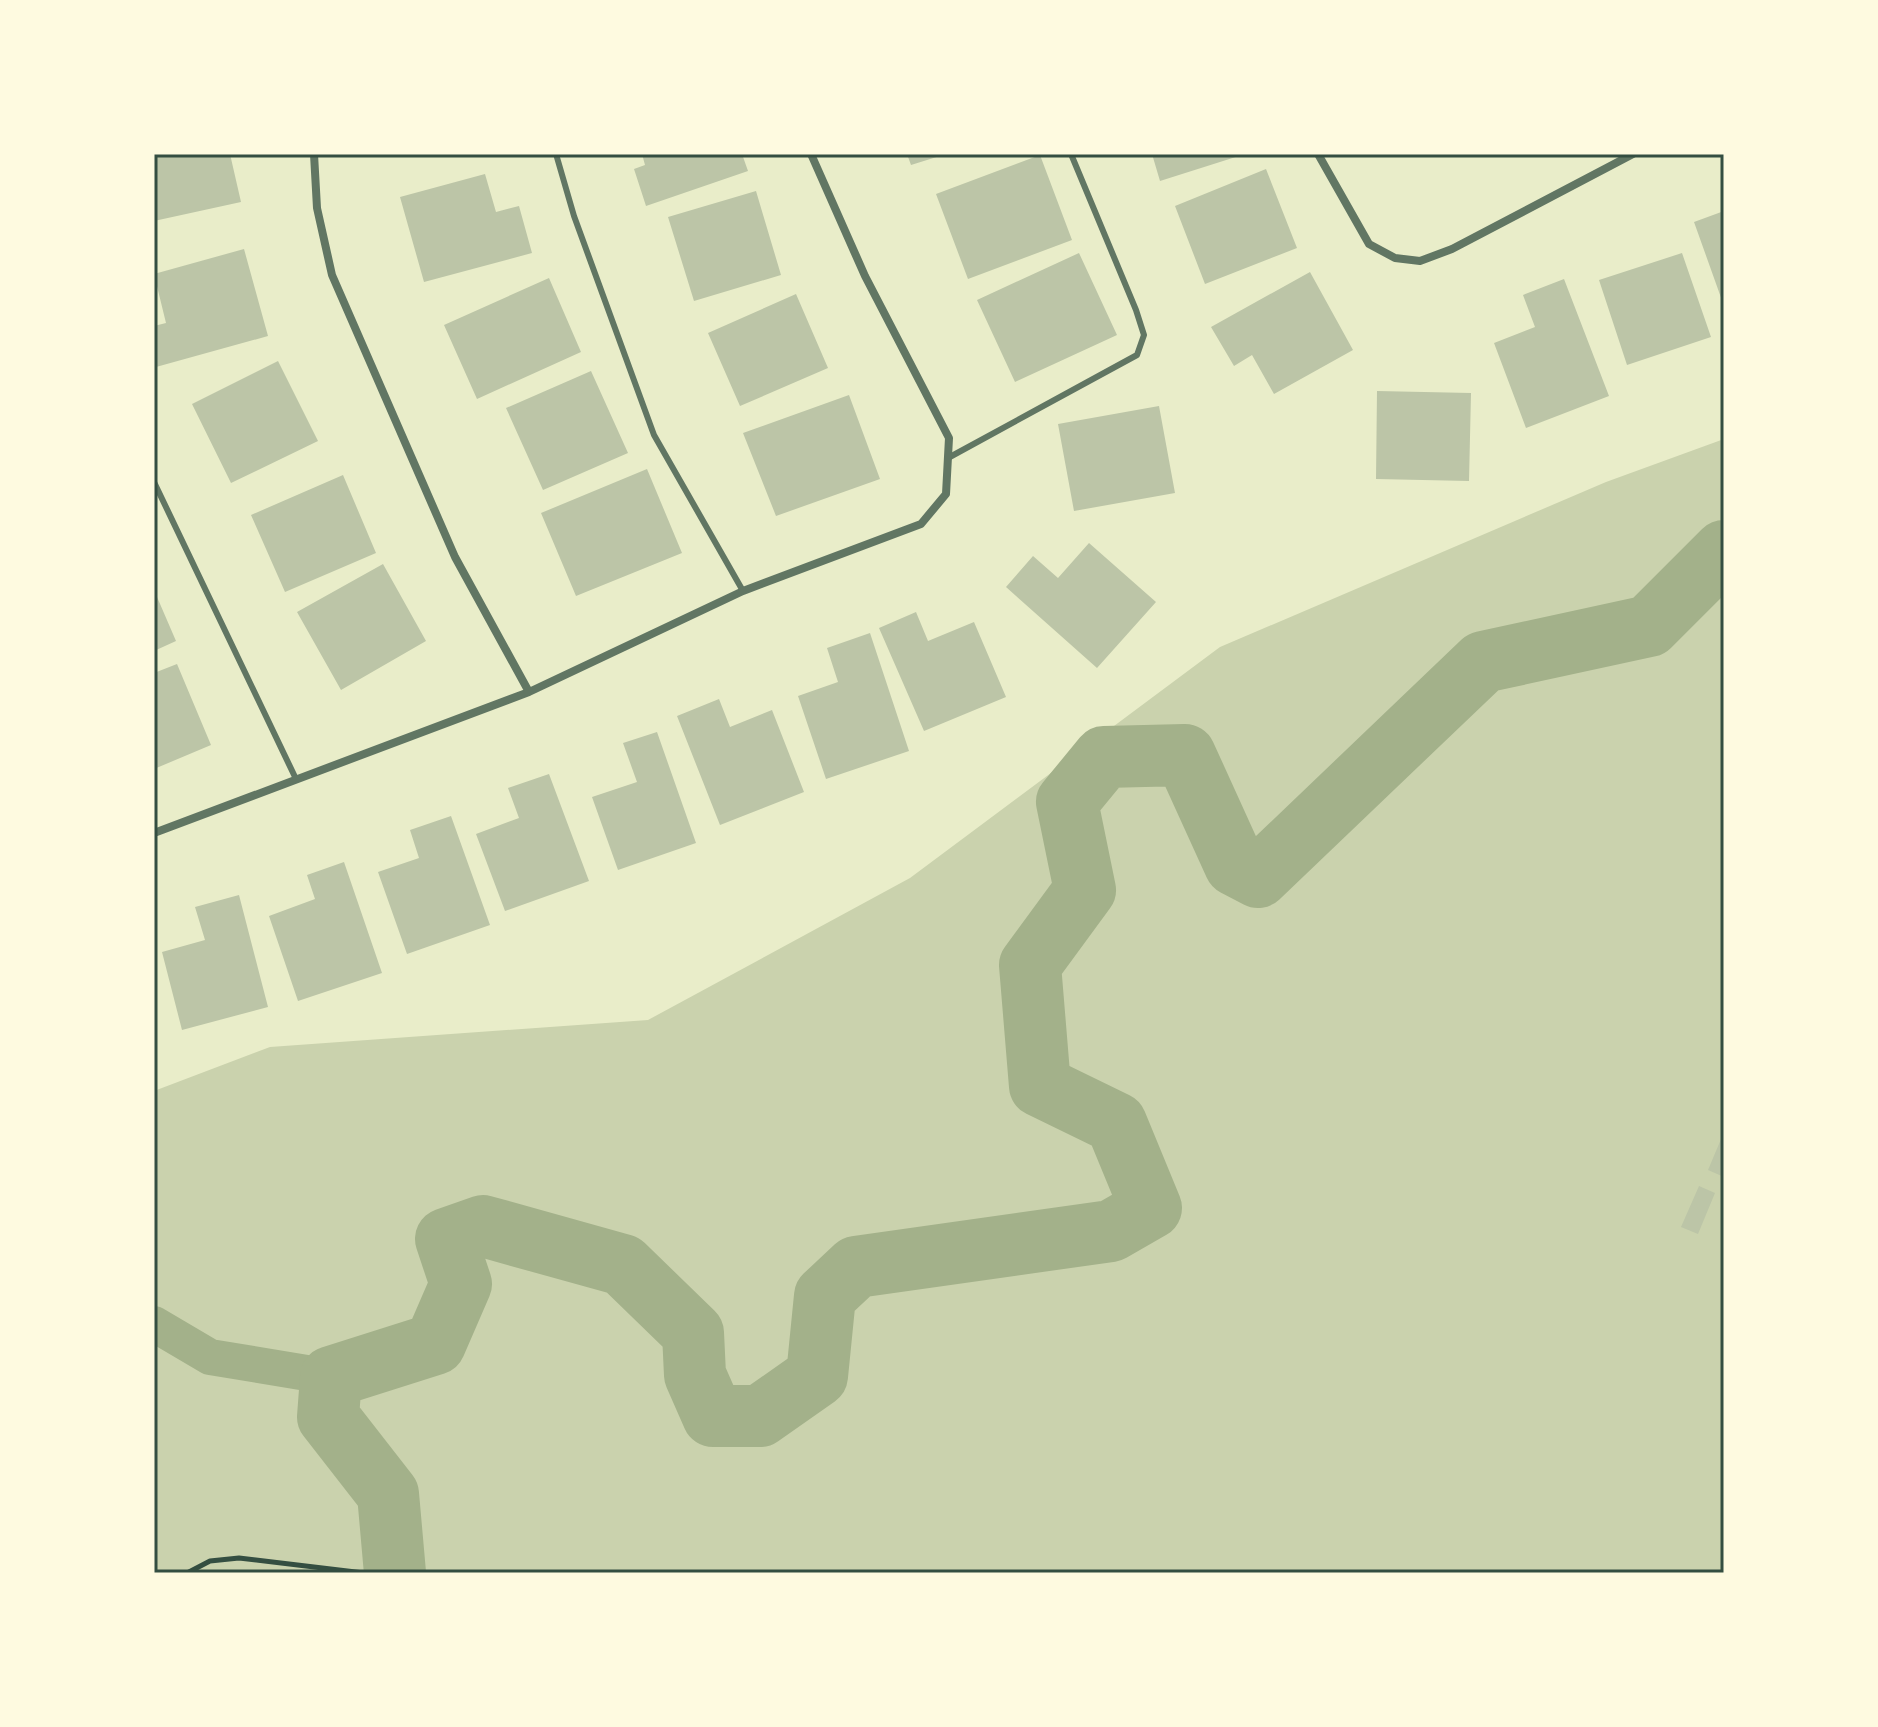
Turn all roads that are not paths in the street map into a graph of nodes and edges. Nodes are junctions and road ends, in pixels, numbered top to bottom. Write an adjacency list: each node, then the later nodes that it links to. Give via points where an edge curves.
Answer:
1 (314, 154): 10 (street, via 317,208 332,275 455,557)
2 (556, 154): 9 (lane, via 654,435)
3 (811, 154): 7 (street, via 865,276 949,438)
4 (1071, 154): 7 (lane, via 1136,310 1144,335 1137,355)
5 (1318, 154): 6 (street, via 1369,244 1395,258 1420,261)
6 (1633, 154)
7 (948, 458): 9 (street, via 946,494 921,524)
8 (154, 482): 11 (lane)
9 (743, 591): 10 (street)
10 (529, 692): 11 (street)
11 (296, 779): 12 (street)
12 (154, 833)

